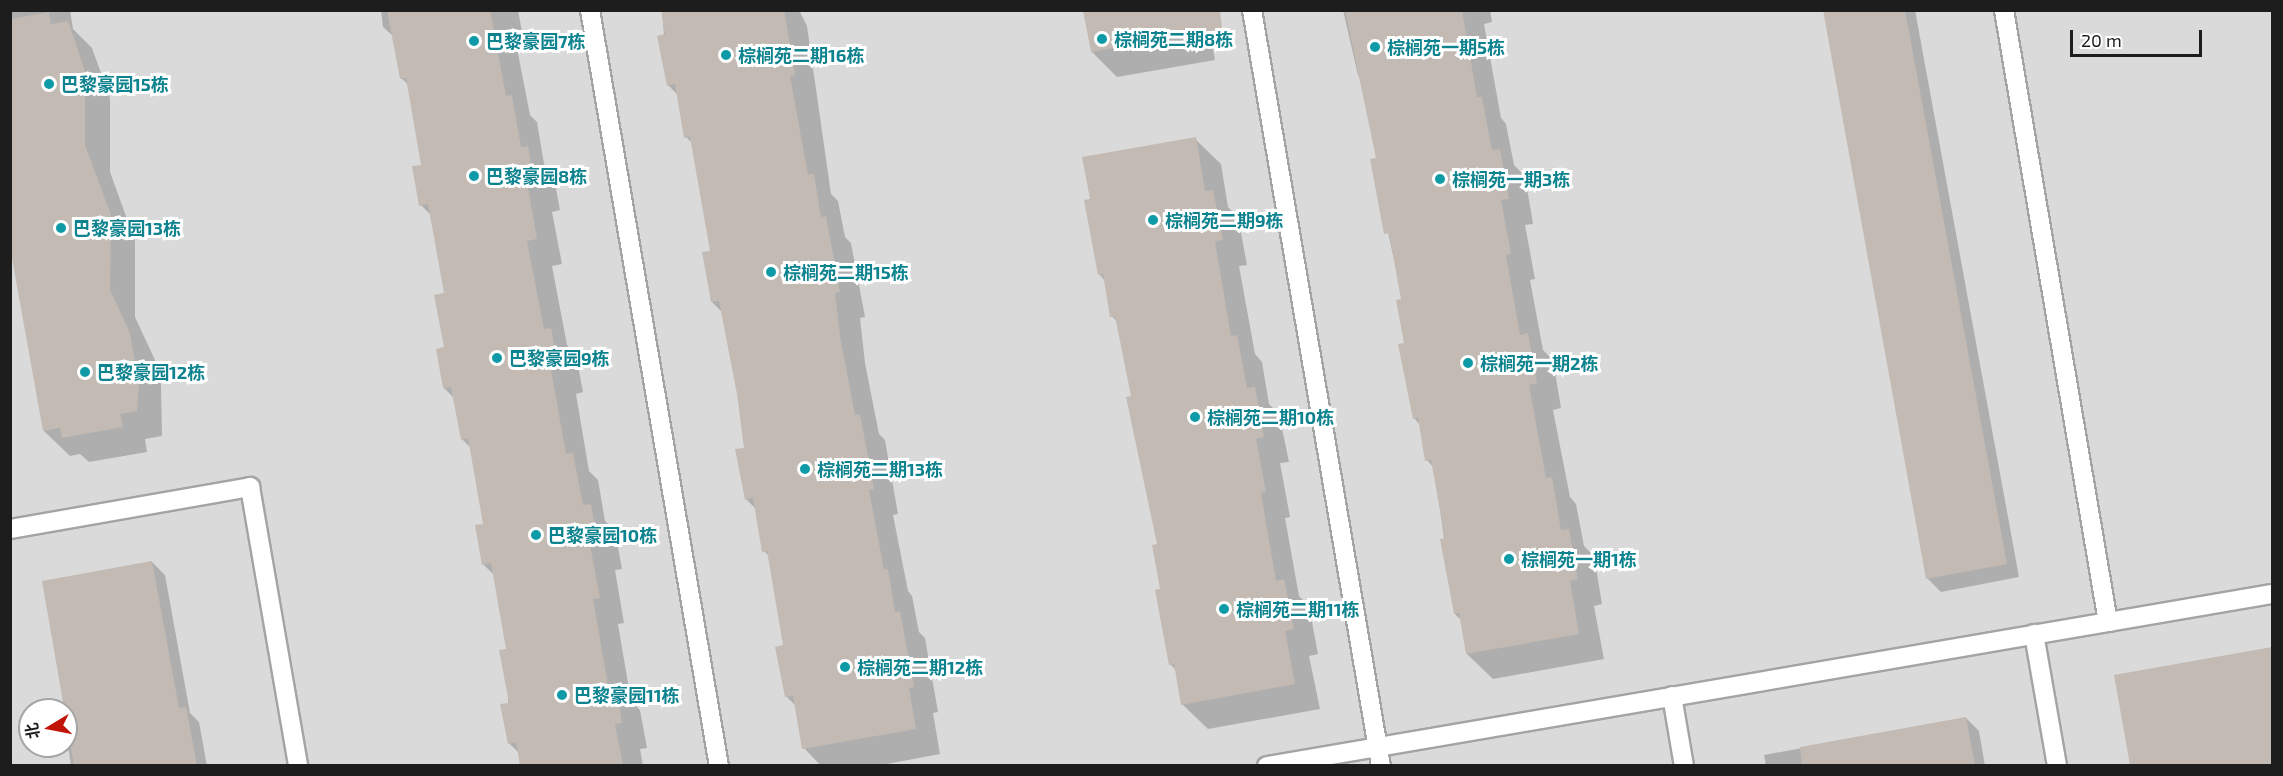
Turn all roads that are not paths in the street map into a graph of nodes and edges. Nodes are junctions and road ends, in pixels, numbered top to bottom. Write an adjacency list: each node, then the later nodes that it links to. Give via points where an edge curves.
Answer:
1 (590, 10): 11 (lane)
2 (1252, 10): 9 (lane)
3 (2004, 10): 6 (lane)
4 (10, 530): 10 (lane, via 250,487)
5 (2272, 594): 6 (lane)
6 (2108, 622): 7 (lane)
7 (2034, 634): 8 (lane); 15 (lane)
8 (1672, 696): 9 (lane); 14 (lane)
9 (1378, 747): 12 (lane); 13 (lane)
10 (298, 765)
11 (718, 765)
12 (1267, 765)
13 (1381, 765)
14 (1684, 765)
15 (2057, 765)

